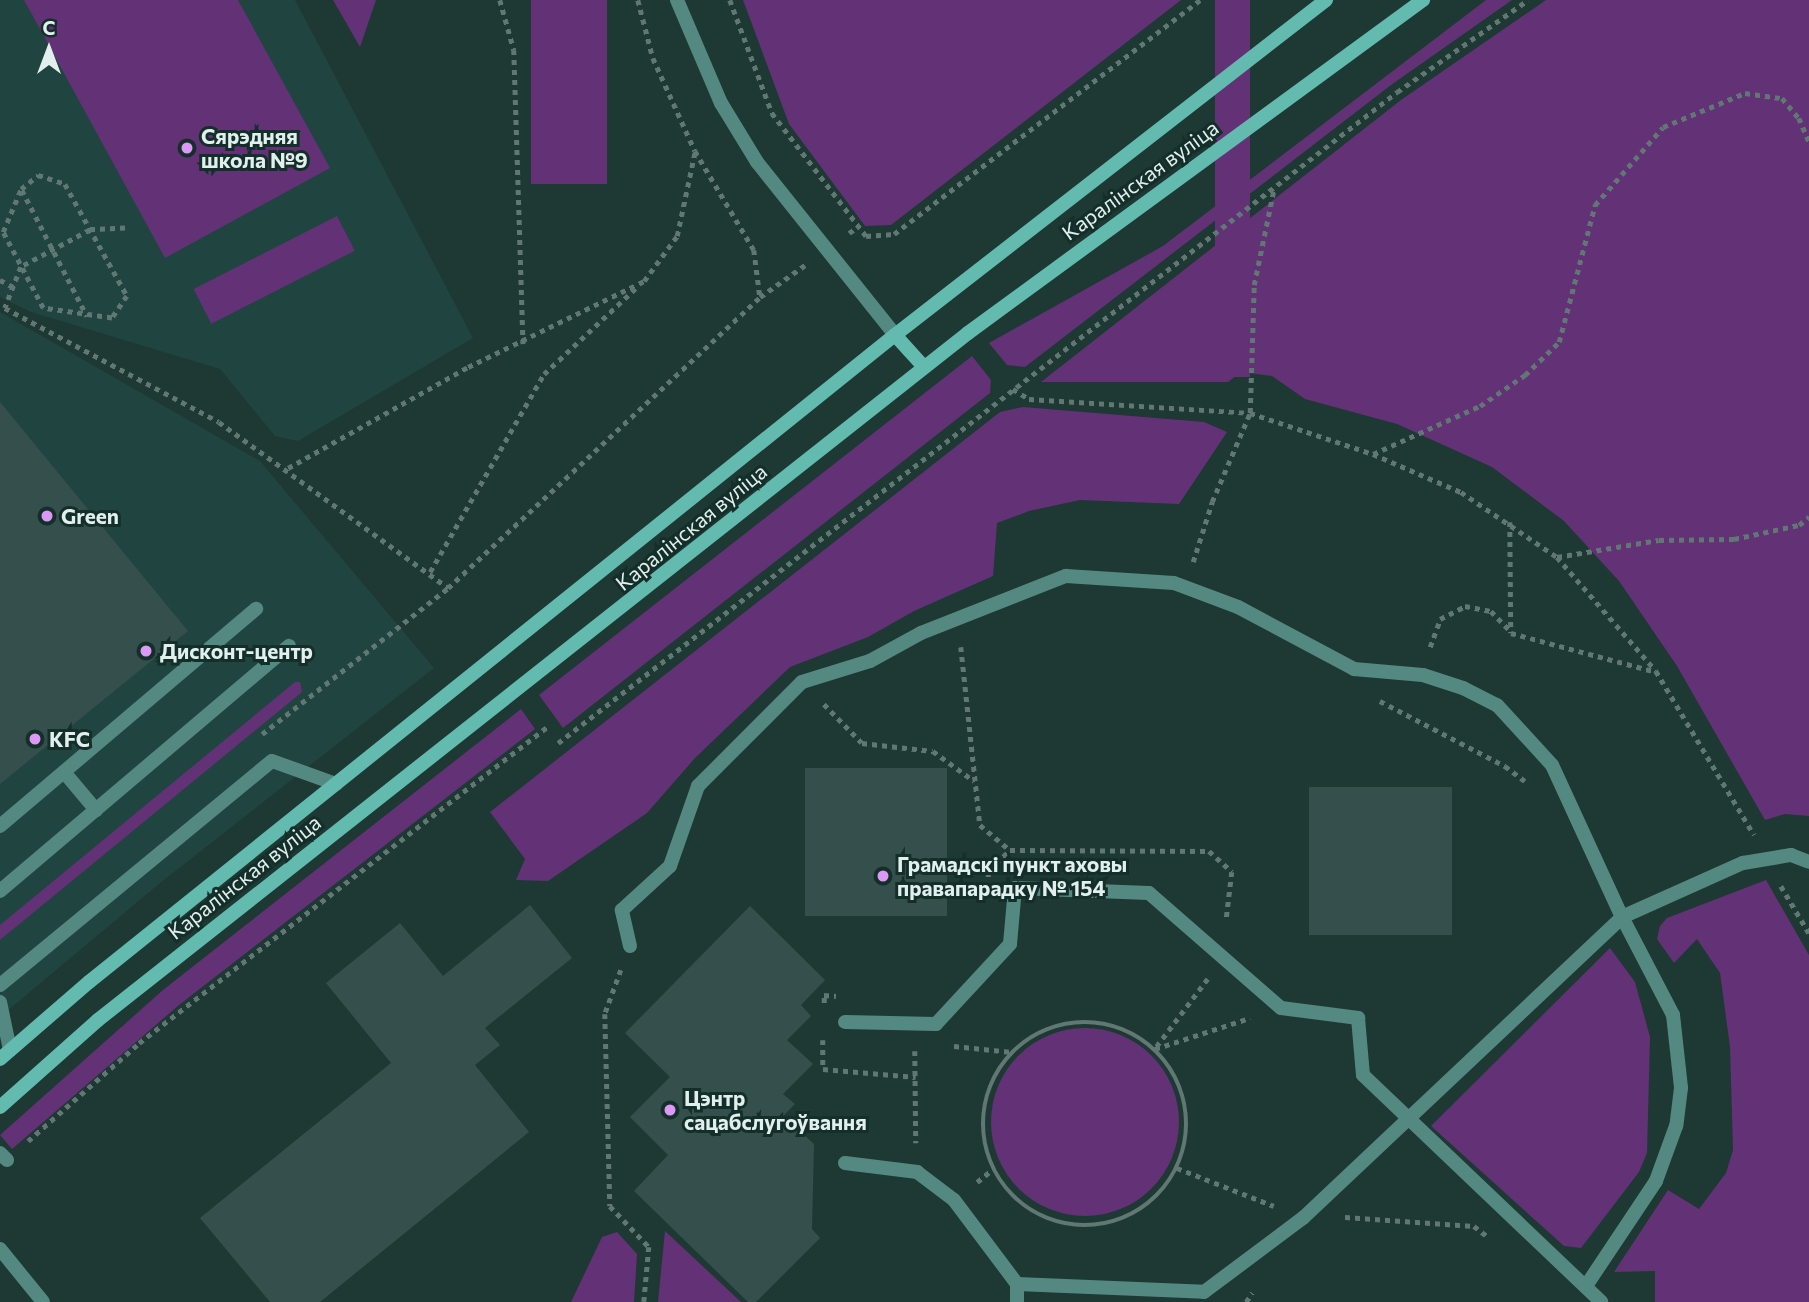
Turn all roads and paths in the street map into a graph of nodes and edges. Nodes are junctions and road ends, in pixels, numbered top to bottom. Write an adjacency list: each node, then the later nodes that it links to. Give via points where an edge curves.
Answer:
1 (500, 0): 22 (path, via 514,50)
2 (638, 0): 10 (path, via 653,58)
3 (677, 0): 21 (street, via 721,103 757,162)
4 (730, 0): 5 (path, via 772,113 866,236 894,234)
5 (1200, 0)
6 (1326, 0): 21 (main road, Каралінская вуліца)
7 (1423, 0): 23 (main road, Каралінская вуліца)
8 (1528, 0): 11 (path, via 1396,92)
9 (1809, 141): 26 (path, via 1799,118 1782,99 1745,93 1663,127 1595,205 1559,341 1525,375 1480,406)
10 (695, 151): 18 (path, via 677,236); 32 (path, via 754,250 760,297 448,588)
11 (1274, 187): 24 (path); 25 (path, via 1254,285)
12 (22, 190): 14 (path, via 38,175 65,184); 15 (path); 16 (path, via 3,232)
13 (125, 228): 14 (path)
14 (90, 229): 15 (path); 20 (path, via 127,296 112,318)
15 (53, 250): 16 (path); 20 (path)
16 (21, 267): 19 (path); 20 (path, via 43,308)
17 (0, 280): 19 (path)
18 (644, 281): 22 (path); 32 (path, via 544,374)
19 (13, 286): 27 (path, via 5,308 219,422)
20 (88, 316)
21 (895, 335): 23 (main road); 45 (main road, Каралінская вуліца)
22 (523, 344): 27 (path, via 468,367)
23 (924, 367): 67 (main road, Каралінская вуліца, via 98,1020)
24 (1013, 389): 25 (path, via 1029,398); 42 (path)
25 (1251, 414): 26 (path); 28 (path)
26 (1373, 454): 30 (path, via 1461,492)
27 (288, 468): 32 (path)
28 (1212, 502)
29 (1809, 517): 31 (path, via 1799,526 1734,539 1659,540)
30 (1510, 521): 31 (path); 35 (path)
31 (1557, 557): 38 (path)
32 (430, 572)
33 (256, 609): 43 (street)
34 (958, 618): 39 (street, via 870,661); 44 (path); 55 (street, via 1066,576 1174,583 1238,607 1354,669 1423,676 1463,688 1496,705 1552,765)
35 (1511, 633): 36 (path, via 1491,611 1465,606 1440,619); 38 (path)
36 (1433, 637)
37 (289, 646): 47 (street)
38 (1656, 671): 48 (path)
39 (802, 682): 44 (path, via 862,743 933,751); 56 (street, via 698,786 670,866 622,910)
40 (1371, 697): 46 (path, via 1504,766)
41 (547, 727): 69 (path, via 139,1043)
42 (558, 743)
43 (64, 772): 47 (street); 49 (street)
44 (975, 781): 52 (path, via 980,825)
45 (336, 784): 58 (street, via 272,761); 66 (main road, Каралінская вуліца)
46 (1536, 790)
47 (96, 810): 54 (street)
48 (1746, 816)
49 (0, 826)
50 (1751, 828): 51 (path)
51 (1740, 833)
52 (1010, 850)
53 (1809, 862): 55 (street, via 1791,855 1743,863)
54 (0, 891)
55 (1622, 917): 68 (street); 79 (street, via 1673,1015 1681,1088 1676,1126 1656,1181)
56 (630, 946): 82 (path, via 605,1014 610,1206 649,1247)
57 (1222, 959): 60 (street); 61 (street, via 1149,893 1015,888 1010,944 936,1024); 64 (path)
58 (0, 985)
59 (0, 1002): 66 (street)
60 (1281, 1008): 64 (path); 68 (street, via 1358,1018 1363,1075)
61 (845, 1022)
62 (915, 1042): 72 (path)
63 (943, 1045): 65 (path)
64 (1155, 1049): 65 (path, via 1129,1031 1068,1023 1038,1033); 71 (path, via 1180,1084 1186,1105 1185,1148)
65 (1012, 1052): 71 (path, via 995,1075 985,1102 983,1152 1003,1188 1025,1206 1051,1220 1080,1225 1110,1223 1137,1212 1160,1193)
66 (5, 1054)
67 (0, 1107)
68 (1409, 1119): 74 (street); 79 (street)
69 (4, 1157)
70 (845, 1163): 72 (street)
71 (1177, 1168): 74 (path)
72 (916, 1172): 77 (street, via 954,1200)
73 (1342, 1217): 75 (path, via 1474,1226)
74 (1303, 1218): 80 (street)
75 (1495, 1242)
76 (0, 1249): 81 (street)
77 (1017, 1284): 80 (street); 83 (street)
78 (1261, 1286): 84 (path)
79 (1586, 1286): 85 (street)
80 (1204, 1297)
81 (43, 1302)
82 (644, 1302)
83 (1017, 1302)
84 (1246, 1302)
85 (1601, 1302)

